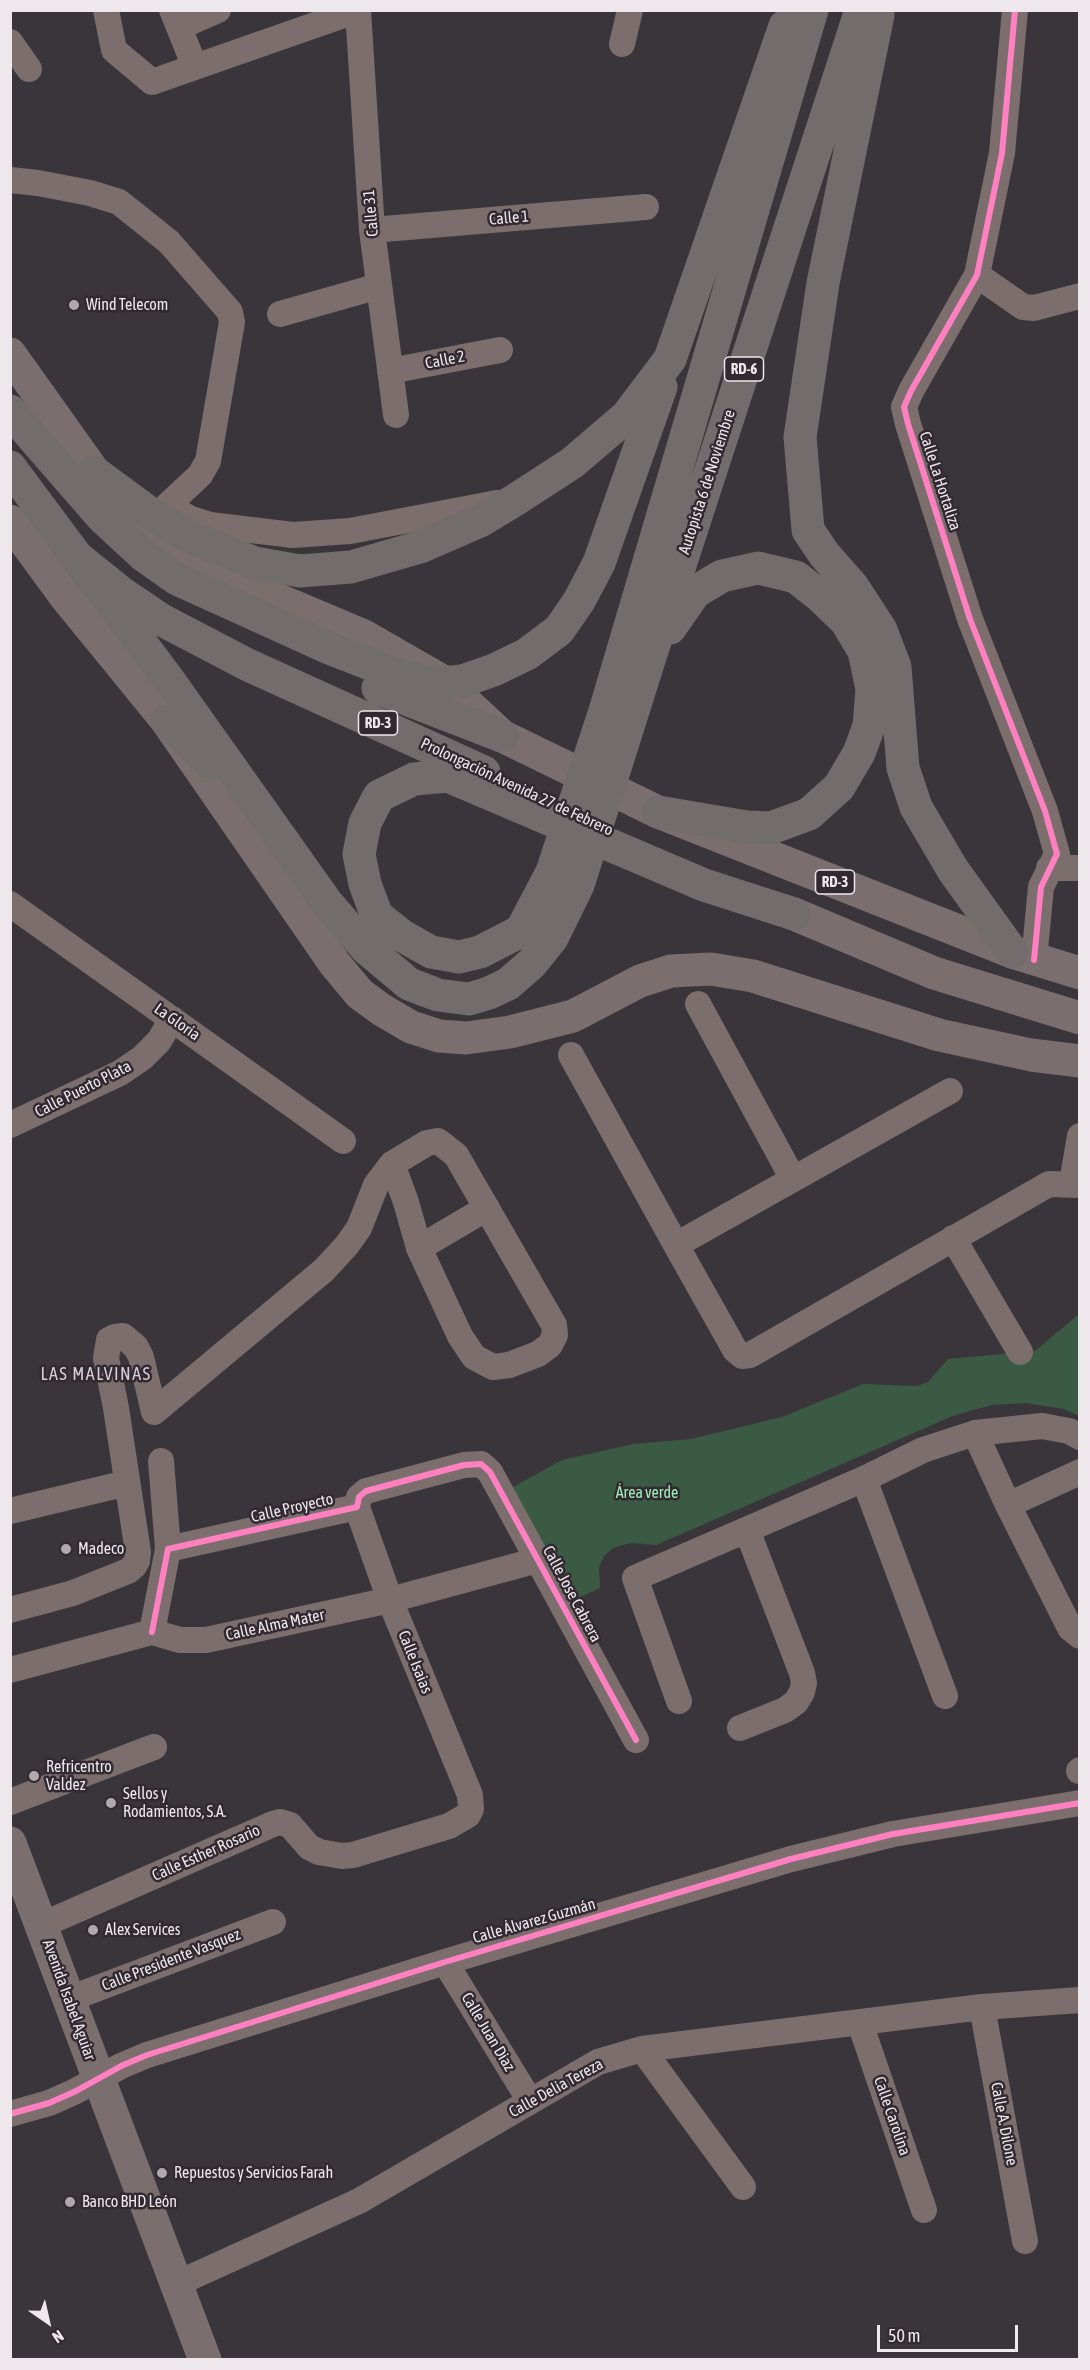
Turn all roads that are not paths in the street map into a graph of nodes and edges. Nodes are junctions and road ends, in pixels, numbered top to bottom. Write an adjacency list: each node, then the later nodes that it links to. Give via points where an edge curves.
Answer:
1 (106, 10): 13 (street, via 114,50 150,81)
2 (218, 10): 10 (street)
3 (358, 10): 13 (street); 17 (street, Calle 31)
4 (630, 10): 12 (street)
5 (790, 10): 24 (highway)
6 (812, 10): 34 (highway, Autopista 6 de Noviembre / RD-6)
7 (861, 10): 33 (highway, Autopista 6 de Noviembre / RD-6)
8 (879, 10): 44 (highway, via 823,283 800,437 808,530 882,630 895,667 903,768 916,807 953,870)
9 (1015, 10): 18 (street, Calle La Hortaliza, via 1002,153)
10 (176, 19): 13 (street)
11 (10, 42): 14 (street)
12 (622, 44)
13 (195, 67)
14 (29, 69)
15 (10, 180): 30 (street, via 90,193 119,202 169,242 230,312 232,322 208,461 200,475)
16 (646, 207): 17 (street, Calle 1)
17 (372, 230): 19 (street, Calle 31)
18 (977, 275): 20 (street, via 1023,307 1034,308); 40 (street, Calle La Hortaliza, via 904,407 970,619 1045,811 1057,854)
19 (379, 286): 21 (street); 25 (street, Calle 31)
20 (1080, 296)
21 (280, 314)
22 (500, 350): 25 (street, Calle 2)
23 (10, 354): 29 (main road, RD-3)
24 (670, 359): 26 (highway, via 600,564 559,630 527,654 494,670 462,681 433,684 329,648 177,579 102,518); 30 (highway, via 627,416 572,463 482,520 420,547 351,567 300,571 255,563 195,539)
25 (390, 371): 27 (street, Calle 31)
26 (10, 413): 36 (highway, RD-3, via 80,516 109,549 145,580 202,613 284,652)
27 (396, 415)
28 (10, 467): 32 (highway, Prolongación Avenida 27 de Febrero / RD-3)
29 (94, 472): 30 (highway); 36 (main road, RD-3, via 132,513 172,547 231,580 364,636 444,682)
30 (161, 512)
31 (10, 520): 35 (main road, via 65,596)
32 (77, 557): 38 (highway); 43 (highway, Prolongación Avenida 27 de Febrero / RD-3, via 160,619 228,655)
33 (650, 657): 34 (highway, Autopista 6 de Noviembre / RD-6); 37 (highway, via 695,592 722,576 758,568 796,577 846,621 864,651 872,689 869,726 859,753 839,787 809,814 771,828)
34 (616, 719): 41 (highway, Autopista 6 de Noviembre / RD-6)
35 (167, 722): 38 (highway); 50 (main road, via 335,964 360,994 411,1027 439,1036 466,1038 510,1032 573,1016 640,981 671,970 711,969 753,975 939,1035)
36 (502, 735): 37 (main road, RD-3)
37 (658, 812): 44 (main road, RD-3)
38 (269, 821): 41 (highway, via 327,903 366,948 410,984 438,995 469,999 489,993 508,984 532,963 552,938)
39 (1080, 867): 40 (street)
40 (1049, 868): 44 (street, Calle La Hortaliza)
41 (565, 879): 43 (highway, via 521,931 480,952 459,957 431,952 377,916 359,855 365,823 379,795 414,779 448,776 704,885)
42 (10, 904): 48 (street, La Gloria)
43 (794, 914): 47 (main road, Prolongación Avenida 27 de Febrero / RD-3, via 934,973)
44 (1023, 956): 45 (main road, RD-3)
45 (1080, 973)
46 (698, 1004): 56 (street)
47 (1080, 1018)
48 (172, 1019): 52 (street, Calle Puerto Plata, via 159,1041 127,1068); 54 (street, La Gloria)
49 (571, 1055): 60 (street)
50 (1080, 1061)
51 (950, 1091): 56 (street)
52 (10, 1125)
53 (1080, 1137): 57 (street)
54 (343, 1141)
55 (392, 1164): 58 (street, via 427,1143 438,1141 456,1155); 61 (street); 69 (street, via 376,1185 359,1228 324,1270 154,1412 136,1347 123,1336 108,1340 106,1358)
56 (793, 1179): 60 (street)
57 (1076, 1184): 59 (street, via 1049,1184)
58 (487, 1208): 61 (street); 61 (street, via 554,1325 550,1345 538,1354 509,1365 493,1366 474,1357 460,1336)
59 (953, 1238): 60 (street, via 750,1355 742,1356); 62 (street)
60 (676, 1245)
61 (419, 1248)
62 (1020, 1352)
63 (975, 1433): 64 (street, via 1042,1426); 68 (street, via 923,1450); 70 (street)
64 (1080, 1437)
65 (161, 1461): 74 (street)
66 (481, 1464): 71 (street, Calle Proyecto, via 366,1491 358,1497); 75 (street, Calle Jose Cabrera, via 490,1472)
67 (1080, 1472): 70 (street)
68 (864, 1479): 73 (street); 81 (street)
69 (127, 1483): 72 (street); 77 (street, via 138,1552 134,1566 73,1593)
70 (1008, 1505): 79 (street, via 1070,1628)
71 (357, 1507): 74 (street, Calle Proyecto); 76 (street, Calle Isaias)
72 (10, 1511)
73 (747, 1530): 82 (street, via 635,1578); 83 (street, via 804,1683 796,1702 785,1710)
74 (168, 1549): 78 (street)
75 (538, 1560): 76 (street, Calle Alma Mater); 84 (street, Calle Jose Cabrera)
76 (390, 1600): 78 (street, Calle Alma Mater, via 206,1640 180,1640); 88 (street, Calle Isaias, via 470,1796)
77 (10, 1611)
78 (152, 1632): 80 (street)
79 (1080, 1636)
80 (10, 1670)
81 (945, 1696)
82 (680, 1701)
83 (740, 1728)
84 (636, 1740)
85 (154, 1747): 86 (street)
86 (10, 1802)
87 (1080, 1803): 92 (street, Calle Álvarez Guzmán, via 893,1834 791,1859)
88 (468, 1815): 91 (street, Calle Esther Rosario, via 449,1827 342,1856 309,1847 290,1826 280,1822)
89 (12, 1849): 91 (main road, Avenida Isabel Aguiar)
90 (273, 1922): 93 (street, Calle Presidente Vasquez)
91 (42, 1924): 93 (main road, Avenida Isabel Aguiar)
92 (445, 1962): 98 (street, Calle Álvarez Guzmán, via 147,2055); 99 (street, Calle Juan Diaz)
93 (69, 1999): 98 (main road, Avenida Isabel Aguiar)
94 (1080, 2000): 95 (street, Calle Delia Tereza)
95 (982, 2007): 96 (street, Calle Delia Tereza); 103 (street, Calle A. Dilone)
96 (860, 2023): 97 (street, Calle Delia Tereza); 102 (street, Calle Carolina)
97 (642, 2049): 99 (street, Calle Delia Tereza, via 598,2062); 101 (street)
98 (98, 2079): 100 (street, Calle Álvarez Guzmán, via 48,2103); 104 (main road, Avenida Isabel Aguiar)
99 (530, 2102): 104 (street, Calle Delia Tereza, via 359,2201)
100 (10, 2114)
101 (743, 2187)
102 (924, 2210)
103 (1025, 2241)
104 (176, 2284): 105 (main road, Avenida Isabel Aguiar)
105 (205, 2360)

